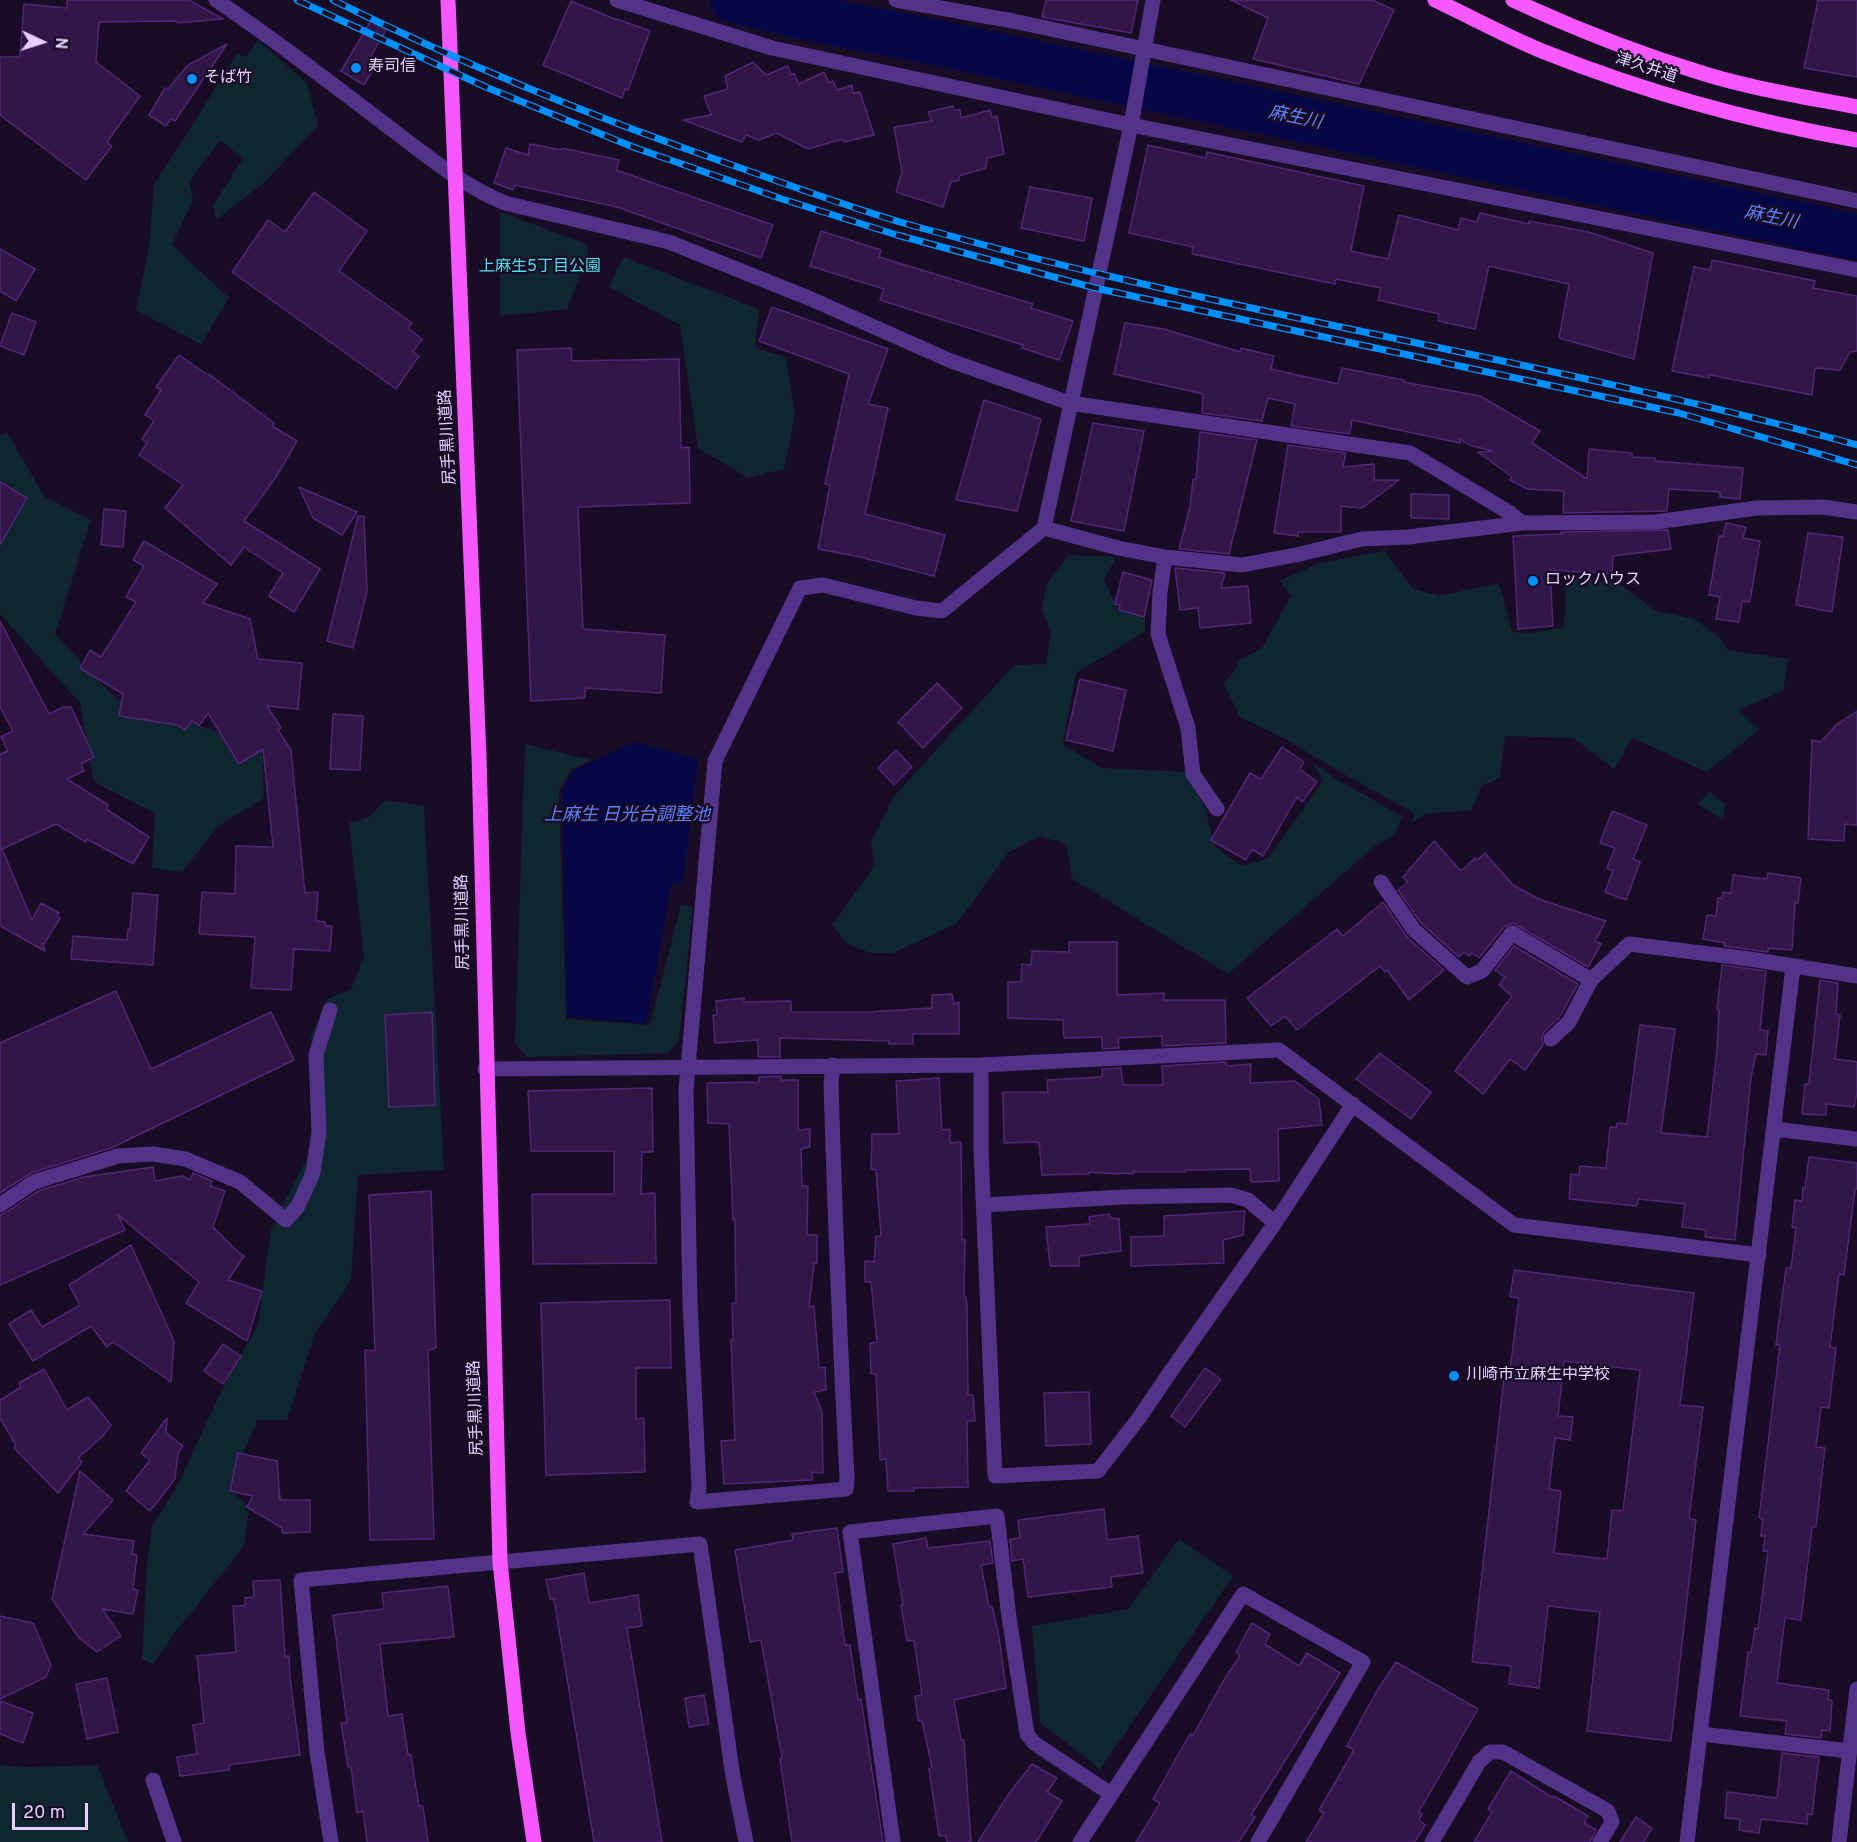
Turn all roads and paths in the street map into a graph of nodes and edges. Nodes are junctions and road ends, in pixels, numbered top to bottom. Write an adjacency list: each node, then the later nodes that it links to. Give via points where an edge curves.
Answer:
1 (216, 0): 14 (street, via 440,165 491,197 669,242 951,361)
2 (448, 0): 29 (main road, 尻手黒川道路, via 479,756)
3 (617, 0): 10 (street, via 772,48)
4 (896, 0): 8 (street)
5 (1153, 0): 8 (street)
6 (1436, 0): 11 (main road, 津久井道, via 1540,50 1616,79 1789,128)
7 (1513, 0): 9 (main road, 津久井道, via 1627,48 1706,74)
8 (1144, 50): 10 (street); 12 (street)
9 (1857, 106)
10 (1131, 125): 13 (street); 14 (street)
11 (1857, 140)
12 (1857, 201)
13 (1857, 270)
14 (1070, 403): 16 (street, via 1410,453); 17 (street)
15 (1857, 512): 16 (street, via 1823,507 1757,508 1656,522)
16 (1522, 523): 18 (street, via 1362,539 1242,565)
17 (1044, 528): 18 (street); 28 (street, via 942,611 823,585 800,588 715,760)
18 (1165, 557): 19 (street, via 1158,634 1188,728 1193,774)
19 (1217, 809)
20 (1381, 882): 23 (street, via 1414,930 1467,977 1482,971 1512,933)
21 (1792, 967): 22 (street); 23 (street, via 1629,944); 31 (street)
22 (1857, 976)
23 (1591, 980): 25 (street, via 1569,1022)
24 (330, 1010): 33 (street, via 316,1055 319,1132 313,1173 298,1206 286,1220 240,1182 185,1159 153,1154 118,1156 34,1182)
25 (1551, 1039)
26 (833, 1065): 27 (street); 28 (street); 28 (street, via 834,1200 846,1489 698,1502 687,1160)
27 (981, 1065): 30 (street, via 1279,1050); 34 (street)
28 (689, 1068): 29 (street)
29 (485, 1069): 37 (main road, 尻手黒川道路)
30 (1353, 1104): 35 (street); 36 (street, via 1514,1225)
31 (1774, 1129): 32 (street); 36 (street)
32 (1857, 1139)
33 (0, 1204)
34 (984, 1204): 35 (street, via 1231,1195 1248,1200); 35 (street, via 995,1476 1098,1471)
35 (1275, 1223)
36 (1759, 1255): 39 (street)
37 (500, 1562): 44 (street, via 301,1580 317,1752); 45 (main road, 尻手黒川道路); 46 (street, via 700,1544)
38 (1857, 1689): 40 (street)
39 (1701, 1734): 40 (street); 52 (street)
40 (1849, 1751): 53 (street)
41 (153, 1780): 43 (street)
42 (1111, 1794): 47 (street, via 1034,1743 1027,1734 997,1516 850,1532); 48 (street); 49 (street, via 1243,1594 1363,1662)
43 (174, 1842)
44 (331, 1842)
45 (534, 1842)
46 (746, 1842)
47 (893, 1842)
48 (1080, 1842)
49 (1258, 1842)
50 (1432, 1842): 51 (street, via 1479,1762 1490,1752 1503,1752 1608,1811 1612,1822)
51 (1600, 1842)
52 (1688, 1842)
53 (1839, 1842)

